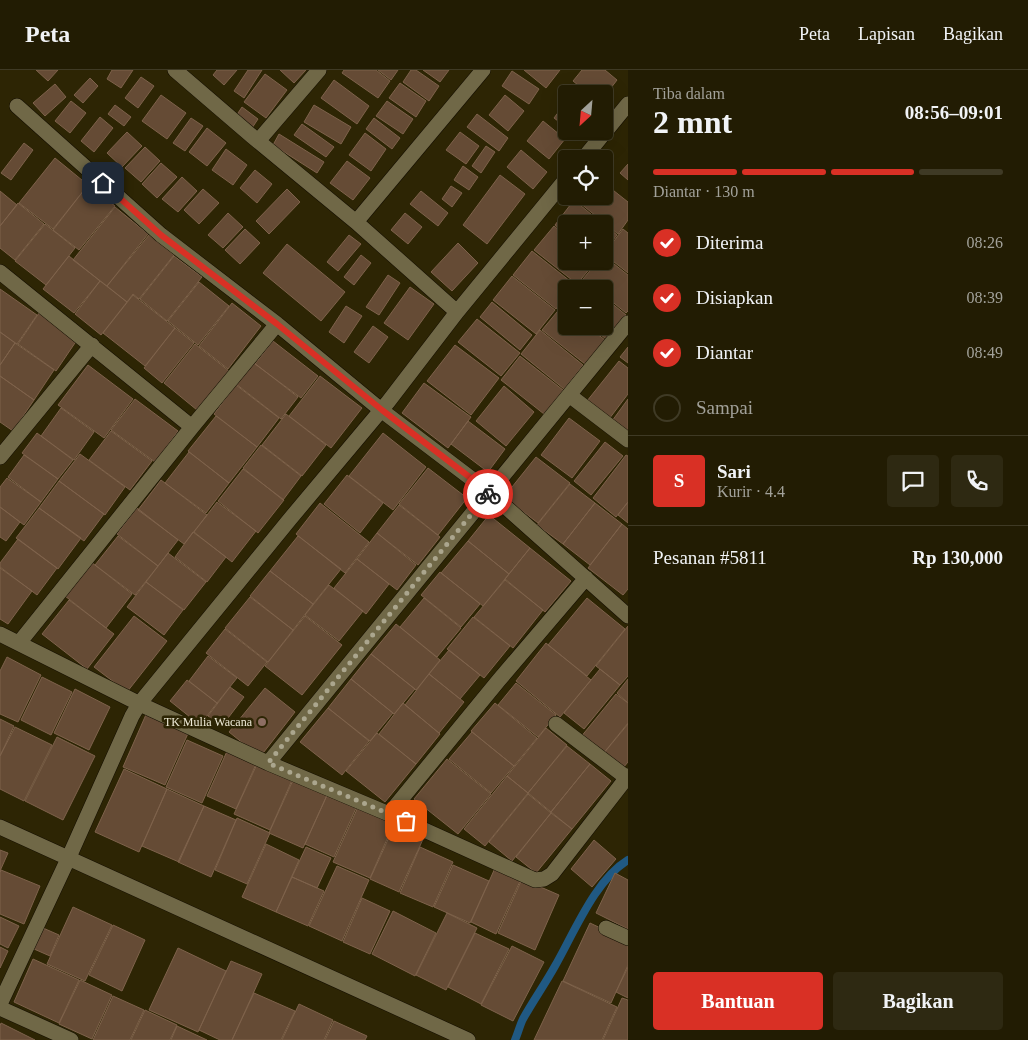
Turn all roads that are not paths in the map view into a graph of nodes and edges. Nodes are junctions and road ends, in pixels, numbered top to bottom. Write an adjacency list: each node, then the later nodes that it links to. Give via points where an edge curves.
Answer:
1 (174, 70): 6 (street)
2 (319, 70): 6 (street)
3 (483, 70): 9 (street)
4 (628, 105): 7 (street)
5 (17, 106): 13 (street, via 161,235)
6 (258, 141): 9 (street)
7 (590, 150)
8 (558, 189): 11 (street)
9 (356, 222): 11 (street)
10 (0, 272): 14 (street)
11 (457, 312): 16 (street)
12 (628, 323): 15 (street)
13 (277, 324): 16 (street); 17 (street)
14 (92, 345): 17 (street); 19 (street)
15 (569, 395): 18 (street); 20 (street)
16 (382, 410): 20 (street); 25 (street)
17 (192, 427): 24 (street)
18 (628, 440)
19 (0, 457)
20 (489, 492): 21 (street); 27 (street)
21 (586, 578): 22 (street); 29 (street)
22 (628, 616)
23 (0, 634): 24 (street)
24 (18, 643): 25 (street)
25 (139, 704): 27 (street); 31 (street)
26 (556, 724): 28 (street)
27 (268, 763): 29 (street)
28 (627, 777): 29 (street, via 552,874 535,880)
29 (390, 814)
30 (0, 827): 31 (street)
31 (69, 857): 34 (street); 36 (street)
32 (606, 928): 33 (street)
33 (628, 938)
34 (0, 1006): 35 (street)
35 (71, 1040)
36 (468, 1040)

